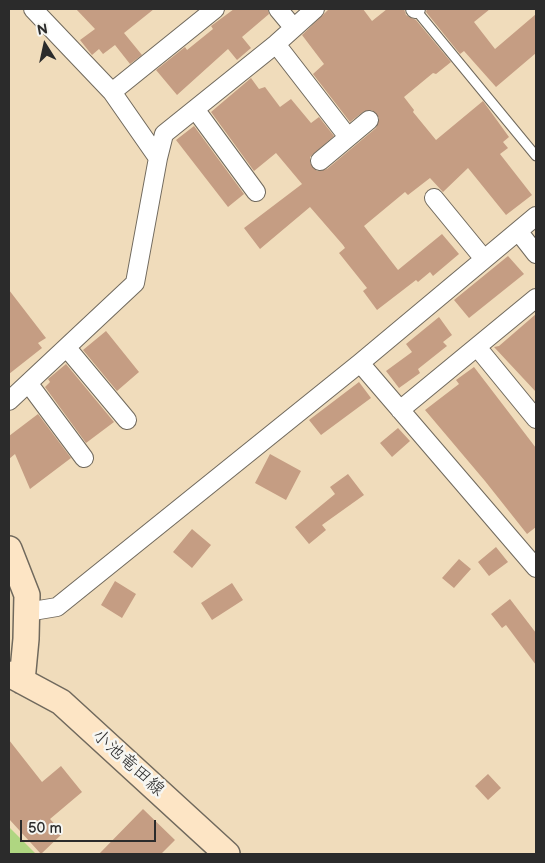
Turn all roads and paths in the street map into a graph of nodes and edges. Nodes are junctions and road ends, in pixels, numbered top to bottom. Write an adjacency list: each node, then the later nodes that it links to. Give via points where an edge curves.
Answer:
1 (33, 9): 8 (street)
2 (215, 9): 8 (street)
3 (278, 9): 6 (street)
4 (315, 9): 6 (street)
5 (415, 9): 12 (lane)
6 (293, 27): 7 (street)
7 (276, 44): 9 (street); 11 (street)
8 (112, 92): 13 (street)
9 (195, 109): 13 (street, via 164,134); 15 (street)
10 (369, 120): 11 (street)
11 (348, 137): 14 (street)
12 (536, 156)
13 (158, 158): 23 (street, via 135,283)
14 (320, 161)
15 (256, 192)
16 (434, 198): 20 (street)
17 (536, 216): 18 (street)
18 (518, 231): 19 (street); 20 (street)
19 (536, 254)
20 (484, 259): 24 (street)
21 (536, 298): 22 (street)
22 (477, 347): 27 (street); 28 (street)
23 (67, 348): 25 (street); 29 (street)
24 (360, 363): 27 (street); 33 (street, via 56,607)
25 (29, 384): 26 (street); 30 (street)
26 (9, 401)
27 (400, 410): 32 (street)
28 (536, 418)
29 (127, 420)
30 (84, 458)
31 (9, 549): 33 (main road, 小池竜田線, via 27,595)
32 (536, 568)
33 (27, 612): 34 (main road, 小池竜田線, via 26,639)
34 (15, 677): 35 (main road, 小池竜田線, via 61,702)
35 (227, 854)

